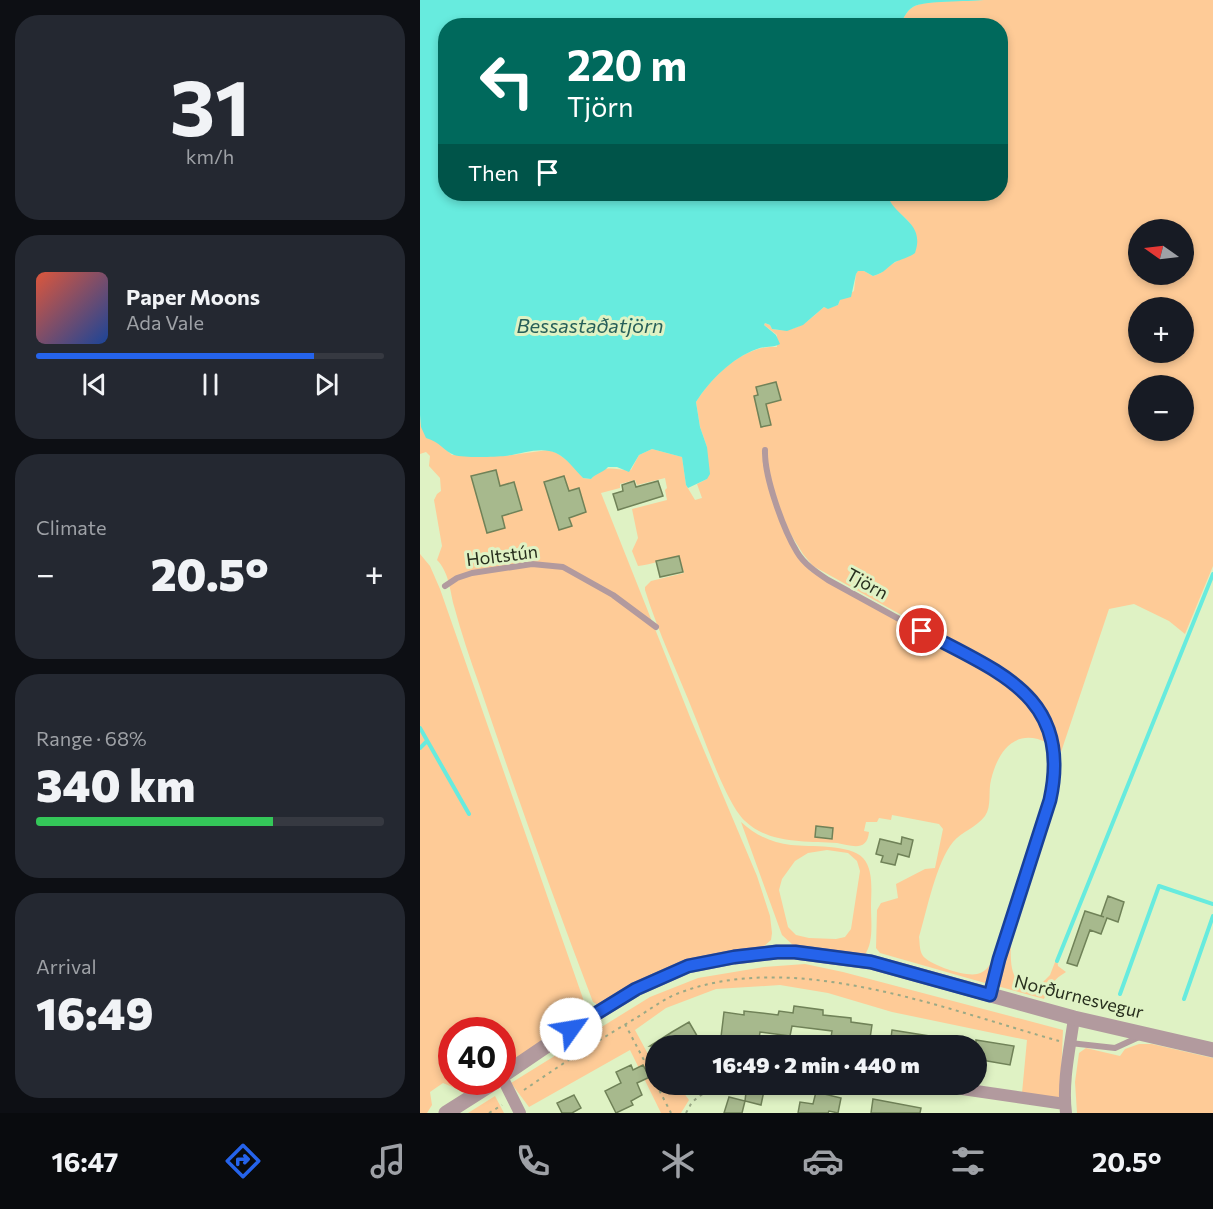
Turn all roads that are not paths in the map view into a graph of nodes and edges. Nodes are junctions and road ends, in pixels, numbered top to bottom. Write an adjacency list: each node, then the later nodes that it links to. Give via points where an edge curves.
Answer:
1 (765, 450): 4 (lane, Tjörn, via 766,473 788,534 810,568 1014,682 1035,703 1044,720 1056,761 1055,778)
2 (445, 586): 3 (lane, Holtstún, via 472,573 532,564 563,567 613,595)
3 (656, 627)
4 (990, 995): 5 (street, Norðurnesvegur); 9 (street, Norðurnesvegur, via 854,959 795,952 734,957 688,966 636,989)
5 (1074, 1018): 6 (street, Norðurnesvegur); 7 (street)
6 (1145, 1034): 7 (lane, via 1115,1048); 8 (street, Norðurnesvegur)
7 (1070, 1043): 13 (street)
8 (1213, 1050)
9 (516, 1067)
10 (987, 1094): 13 (street)
11 (475, 1095): 14 (street)
12 (511, 1095): 15 (street)
13 (1066, 1108)
14 (447, 1113)
15 (520, 1113)

